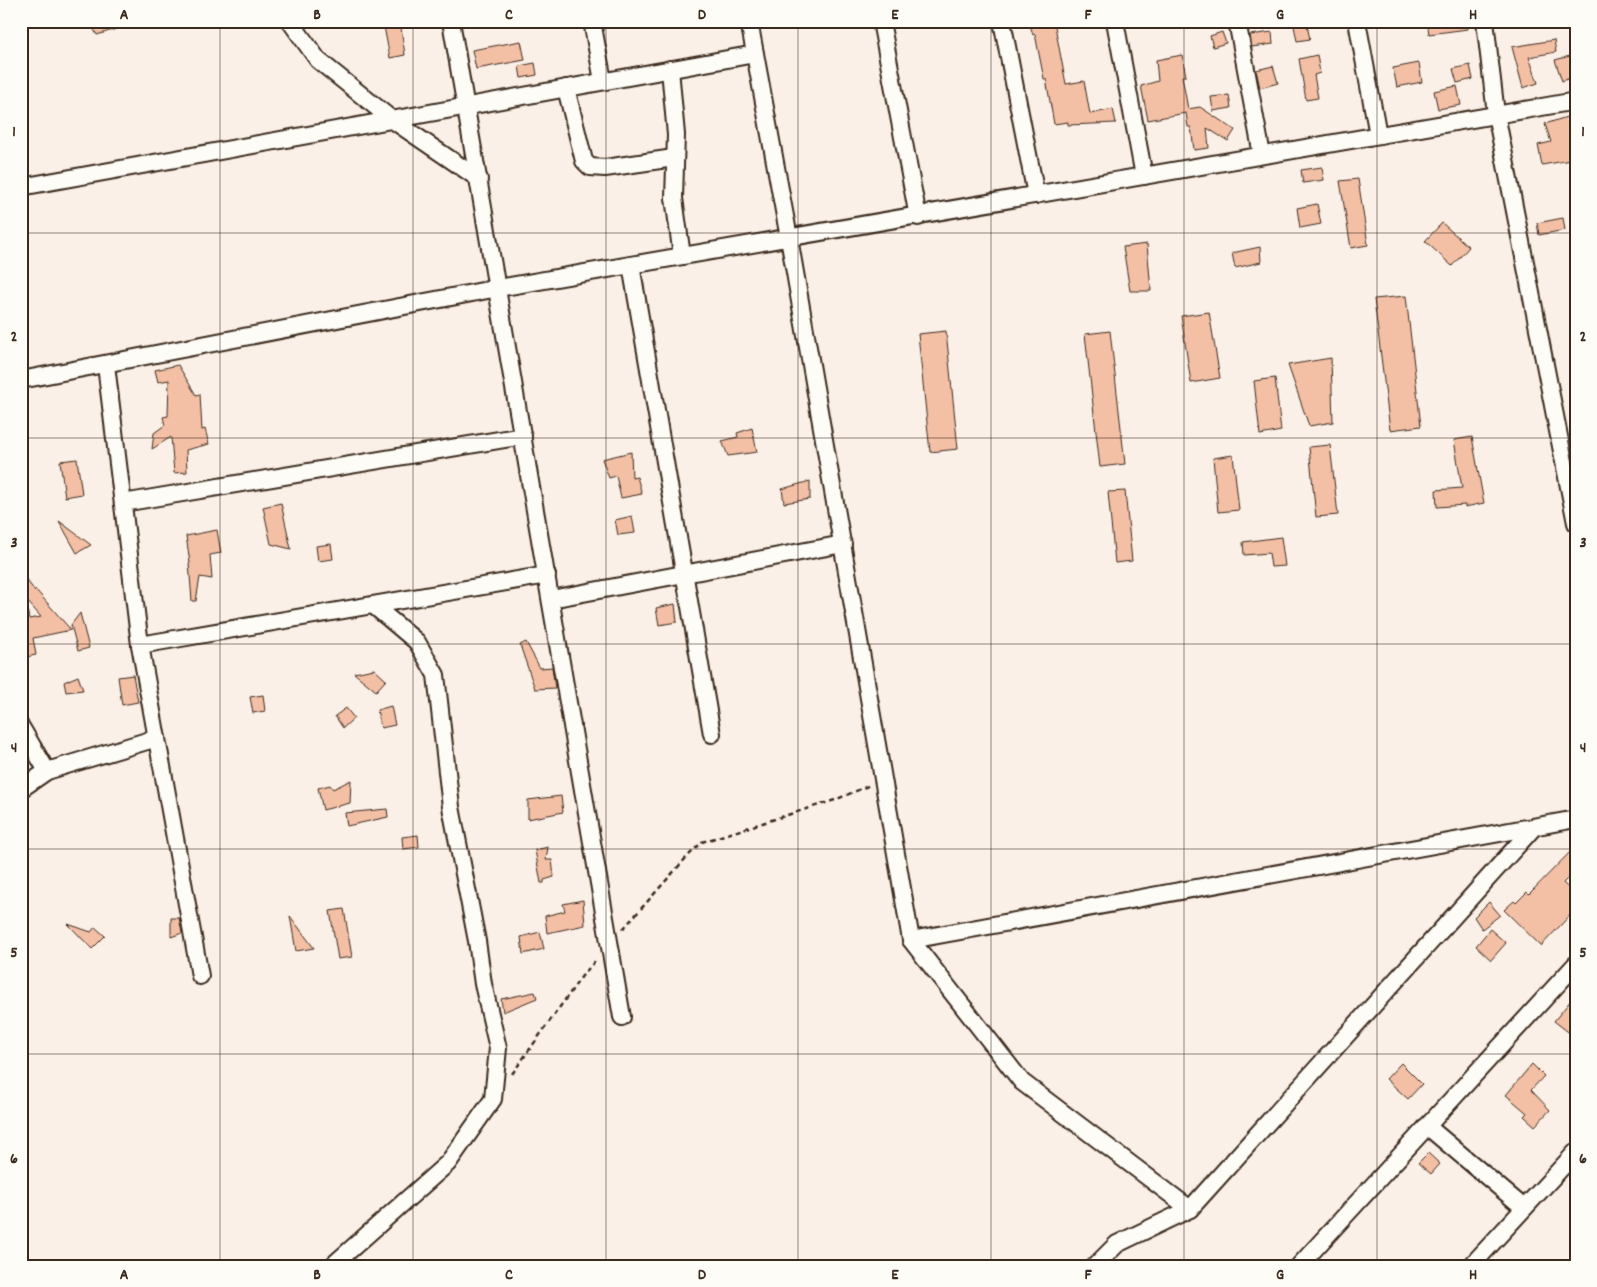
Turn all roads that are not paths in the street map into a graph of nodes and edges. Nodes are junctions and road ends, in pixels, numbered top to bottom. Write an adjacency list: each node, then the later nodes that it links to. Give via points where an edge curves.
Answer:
1 (290, 21): 18 (street, via 318,60)
2 (451, 21): 16 (street)
3 (592, 21): 13 (street)
4 (749, 21): 11 (street)
5 (881, 21): 26 (street)
6 (1002, 21): 25 (street)
7 (1115, 21): 22 (street)
8 (1237, 21): 20 (street)
9 (1357, 21): 19 (street)
10 (1485, 21): 17 (street)
11 (755, 54): 12 (street); 27 (street)
12 (670, 69): 13 (street); 21 (street, via 676,134)
13 (603, 81): 14 (street)
14 (566, 88): 16 (street); 21 (street, via 584,161 590,167 605,168)
15 (1576, 101): 17 (street)
16 (466, 106): 18 (street); 23 (street)
17 (1496, 114): 19 (street); 34 (street)
18 (391, 119): 23 (street); 24 (street)
19 (1378, 135): 20 (street)
20 (1262, 155): 22 (street)
21 (674, 158): 28 (street, via 674,198)
22 (1144, 176): 25 (street)
23 (479, 179): 30 (street)
24 (21, 187)
25 (1036, 195): 26 (street)
26 (918, 217): 27 (street)
27 (789, 238): 28 (street); 37 (street)
28 (682, 256): 29 (street)
29 (631, 265): 30 (street); 38 (street)
30 (498, 288): 31 (street); 33 (street)
31 (106, 365): 32 (street); 35 (street)
32 (21, 380)
33 (523, 436): 35 (street); 39 (street)
34 (1570, 460): 36 (street)
35 (123, 503): 42 (street)
36 (1576, 523)
37 (843, 544): 38 (street); 50 (street)
38 (684, 574): 40 (street); 44 (street)
39 (547, 575): 40 (street); 41 (street)
40 (551, 599): 53 (street)
41 (373, 605): 42 (street); 58 (street, via 417,642 436,675 451,807 498,1048 494,1099 448,1163)
42 (140, 645): 45 (street)
43 (21, 727): 46 (street)
44 (712, 734)
45 (157, 738): 46 (street); 52 (street)
46 (47, 770): 47 (street)
47 (21, 789)
48 (1576, 819): 49 (street)
49 (1534, 827): 50 (street); 57 (street)
50 (912, 940): 57 (street, via 1022,1082)
51 (1576, 964): 54 (street)
52 (200, 976)
53 (622, 1017)
54 (1427, 1126): 56 (street); 60 (street)
55 (1576, 1152): 56 (street)
56 (1524, 1208): 61 (street)
57 (1190, 1209): 59 (street, via 1117,1244)
58 (332, 1266)
59 (1095, 1266)
60 (1299, 1266)
61 (1471, 1266)

